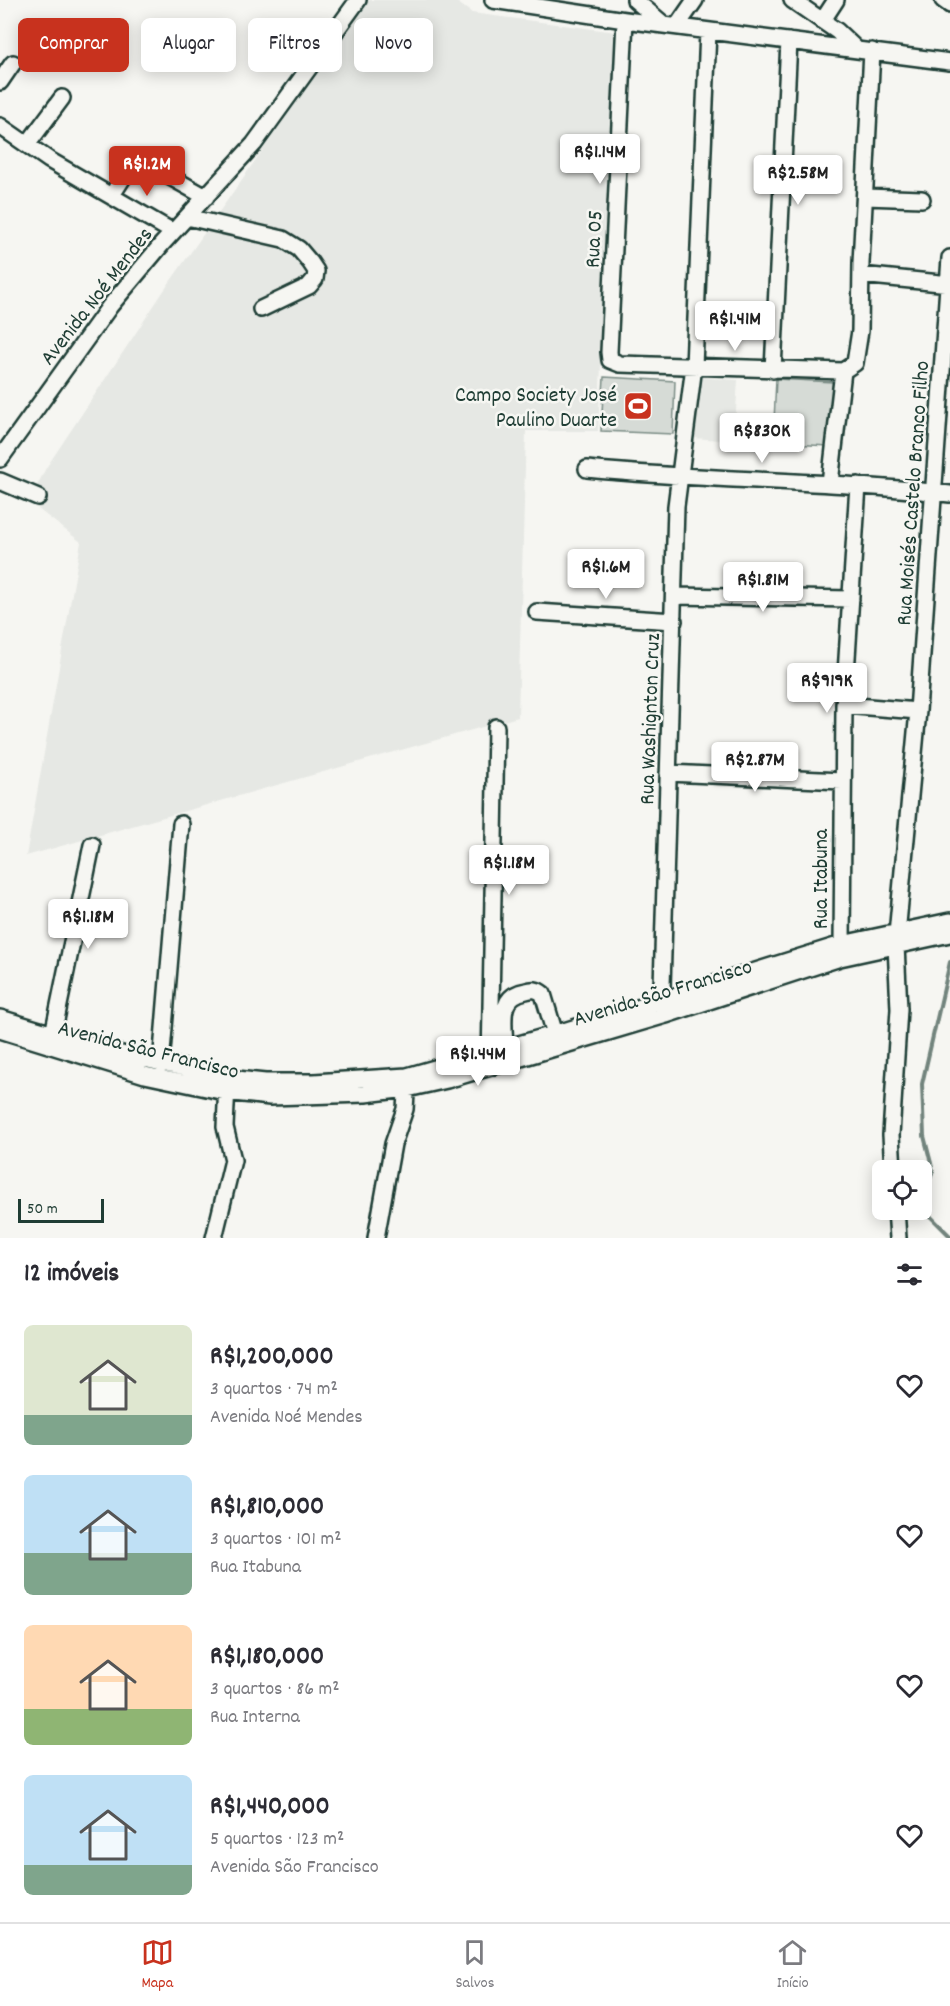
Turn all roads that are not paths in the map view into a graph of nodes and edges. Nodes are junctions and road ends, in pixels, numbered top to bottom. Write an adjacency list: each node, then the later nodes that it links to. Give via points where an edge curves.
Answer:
1 (350, 0): 12 (street, Avenida Noé Mendes)
2 (358, 0): 12 (street, Avenida Noé Mendes)
3 (493, 0): 10 (street)
4 (635, 0): 13 (street)
5 (695, 0): 13 (street)
6 (792, 0): 11 (street)
7 (836, 0): 11 (street)
8 (943, 0): 9 (street)
9 (950, 5)
10 (625, 20): 13 (street); 35 (street, Rua 05, via 610,360 620,364)
11 (822, 20): 16 (street)
12 (342, 21)
13 (670, 24): 14 (street)
14 (708, 30): 15 (street); 35 (street, Rua Washignton Cruz)
15 (789, 41): 16 (street); 36 (street)
16 (855, 48): 17 (street)
17 (872, 51): 18 (street); 27 (street)
18 (950, 62)
19 (13, 63): 21 (street)
20 (306, 72): 26 (street, Avenida Noé Mendes, via 268,126)
21 (0, 82)
22 (62, 98): 24 (street)
23 (0, 126): 24 (street)
24 (27, 145): 25 (street)
25 (112, 195): 26 (street, via 133,162 140,160); 30 (street)
26 (206, 197): 29 (street, Avenida Noé Mendes)
27 (865, 197): 28 (street); 32 (street)
28 (921, 199)
29 (187, 217): 30 (street, Avenida Noé Mendes); 34 (street, via 283,239 310,262 316,271 309,286)
30 (173, 232): 38 (street, Avenida Noé Mendes, via 110,306)
31 (950, 258): 33 (street, Rua Moisés Castelo Branco Filho)
32 (861, 275): 33 (street); 37 (street, via 859,356 853,366)
33 (949, 284): 44 (street, Rua Moisés Castelo Branco Filho)
34 (261, 309)
35 (694, 366): 36 (street); 40 (street, Rua Washignton Cruz)
36 (773, 370): 37 (street)
37 (843, 371): 42 (street)
38 (0, 459)
39 (587, 470): 40 (street)
40 (680, 478): 42 (street); 47 (street, Rua Washignton Cruz)
41 (0, 481): 46 (street)
42 (830, 483): 43 (street)
43 (858, 485): 44 (street); 48 (street, Rua Itabuna)
44 (934, 492): 45 (street); 52 (street, Rua Moisés Castelo Branco Filho)
45 (950, 494)
46 (38, 497)
47 (675, 596): 48 (street); 50 (street, Rua Washignton Cruz)
48 (851, 599): 51 (street, Rua Itabuna)
49 (537, 612): 50 (street)
50 (674, 621): 54 (street, Rua Washignton Cruz)
51 (844, 705): 52 (street); 55 (street, Rua Itabuna)
52 (918, 711): 59 (street, Rua Moisés Castelo Branco Filho)
53 (496, 727): 67 (street)
54 (668, 772): 55 (street); 61 (street, Rua Washignton Cruz)
55 (842, 781): 60 (street, Rua Itabuna)
56 (181, 824): 68 (street)
57 (92, 845): 65 (street)
58 (944, 928): 59 (street, Avenida São Francisco)
59 (897, 938): 60 (street, Avenida São Francisco); 61 (street, Avenida São Francisco, via 824,963); 71 (street, Rua Moisés Castelo Branco Filho)
60 (842, 944): 61 (street, Avenida São Francisco)
61 (664, 1007): 64 (street, Avenida São Francisco)
62 (0, 1018): 65 (street, Avenida São Francisco)
63 (0, 1030): 65 (street, Avenida São Francisco)
64 (562, 1036): 66 (street, Avenida São Francisco); 66 (street, via 543,994 534,989 515,993 505,1004); 67 (street, Avenida São Francisco)
65 (52, 1041): 68 (street, Avenida São Francisco); 70 (street, Avenida São Francisco, via 146,1075)
66 (505, 1049): 67 (street, Avenida São Francisco)
67 (490, 1060): 69 (street, Avenida São Francisco)
68 (161, 1064): 70 (street, Avenida São Francisco)
69 (407, 1082): 70 (street, Avenida São Francisco); 74 (street, via 403,1120 393,1144)
70 (226, 1085): 73 (street, via 225,1127 233,1160)
71 (892, 1160)
72 (897, 1220): 75 (street)
73 (214, 1238)
74 (376, 1238)
75 (898, 1238)

